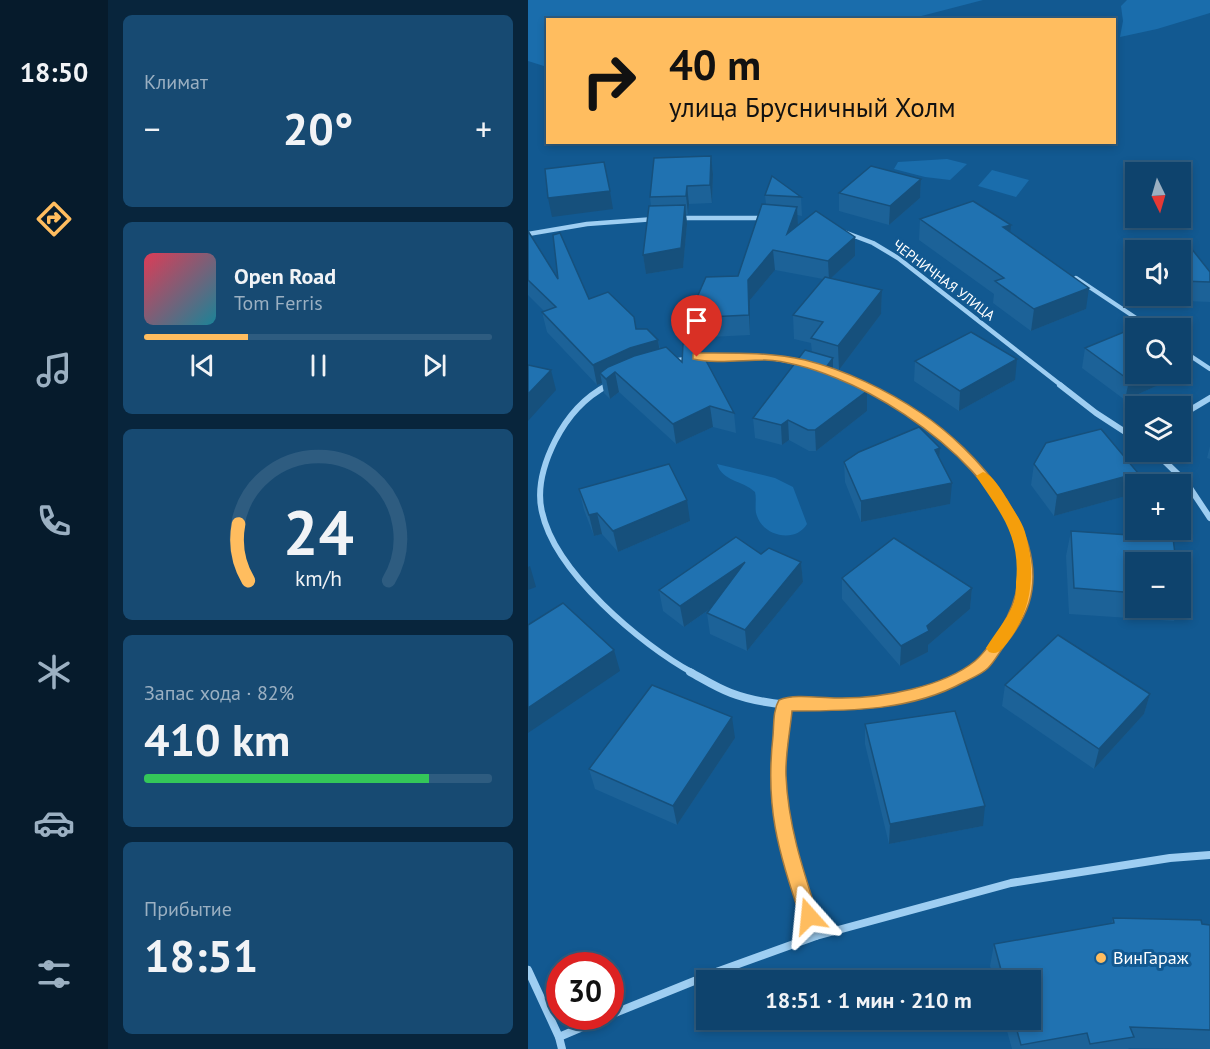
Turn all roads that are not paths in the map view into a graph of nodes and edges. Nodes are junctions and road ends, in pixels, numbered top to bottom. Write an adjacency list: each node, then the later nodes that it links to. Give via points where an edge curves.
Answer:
1 (675, 218): 3 (street)
2 (664, 219): 5 (street, via 587,224)
3 (774, 219)
4 (835, 229): 12 (street, ЧЕРНИЧНАЯ УЛИЦА, via 873,243 898,258)
5 (528, 234)
6 (1076, 278): 7 (street)
7 (1136, 318)
8 (1191, 356): 9 (street)
9 (1210, 369)
10 (1210, 398): 11 (street)
11 (1191, 409)
12 (1125, 432)
13 (1166, 462): 14 (street)
14 (1210, 518)
15 (784, 704): 15 (street, via 885,701 940,688 981,665 1006,633 1022,602 1025,566 1018,530 998,495 946,439 917,416 840,375 769,357 697,357 668,361 609,383 565,420 544,462 540,486 543,516 554,542 571,569 649,647 731,693); 17 (street, via 777,773 780,815 789,857)
16 (1210, 855): 17 (street, via 1011,883)
17 (816, 936): 19 (street)
18 (528, 970): 21 (street)
19 (624, 1009)
20 (576, 1030): 21 (street)
21 (560, 1037): 22 (street)
22 (562, 1049)

